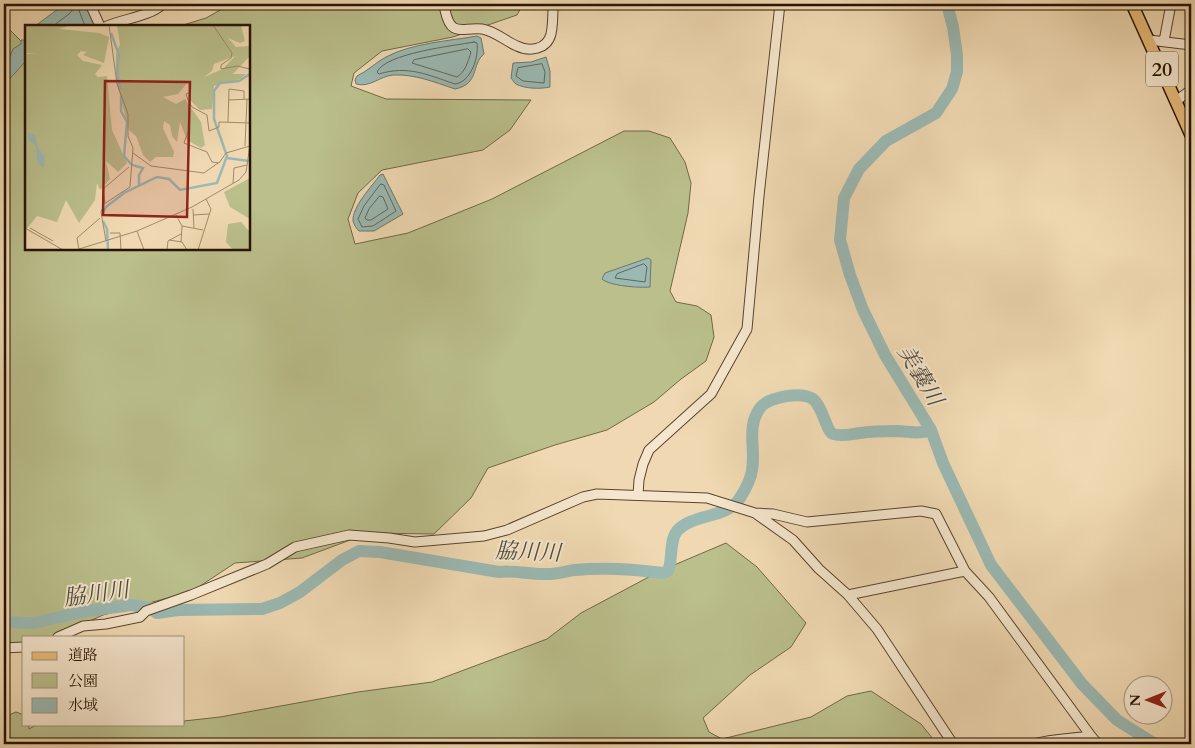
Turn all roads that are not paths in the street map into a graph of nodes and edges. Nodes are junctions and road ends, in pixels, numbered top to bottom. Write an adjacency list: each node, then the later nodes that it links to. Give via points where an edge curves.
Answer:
1 (90, 4): 8 (street)
2 (163, 4): 9 (street, via 148,14)
3 (553, 4): 7 (street, via 551,36 536,50 517,47 483,29 452,27)
4 (780, 4): 16 (street, via 746,329 711,394 649,450 639,480)
5 (1132, 4): 10 (main road, 20)
6 (1171, 4): 11 (street)
7 (445, 10)
8 (100, 25)
9 (110, 25)
10 (1149, 40): 11 (street); 14 (main road, 20)
11 (1164, 41): 12 (street)
12 (1191, 44)
13 (1191, 90): 14 (street)
14 (1176, 101): 15 (main road, 20)
15 (1191, 135)
16 (638, 495): 17 (street, via 714,500); 20 (street, via 583,497 507,530 484,536 415,542 349,535 295,547 267,564 146,611 140,617 83,626)
17 (755, 513): 18 (street, via 807,522 921,512 936,514); 19 (street, via 792,540)
18 (965, 571): 19 (street); 23 (street, via 989,596)
19 (848, 595): 24 (street, via 877,629)
20 (60, 636)
21 (22, 647): 22 (street)
22 (4, 648)
23 (1091, 736): 25 (street); 26 (street)
24 (952, 744)
25 (1034, 744)
26 (1101, 744)

